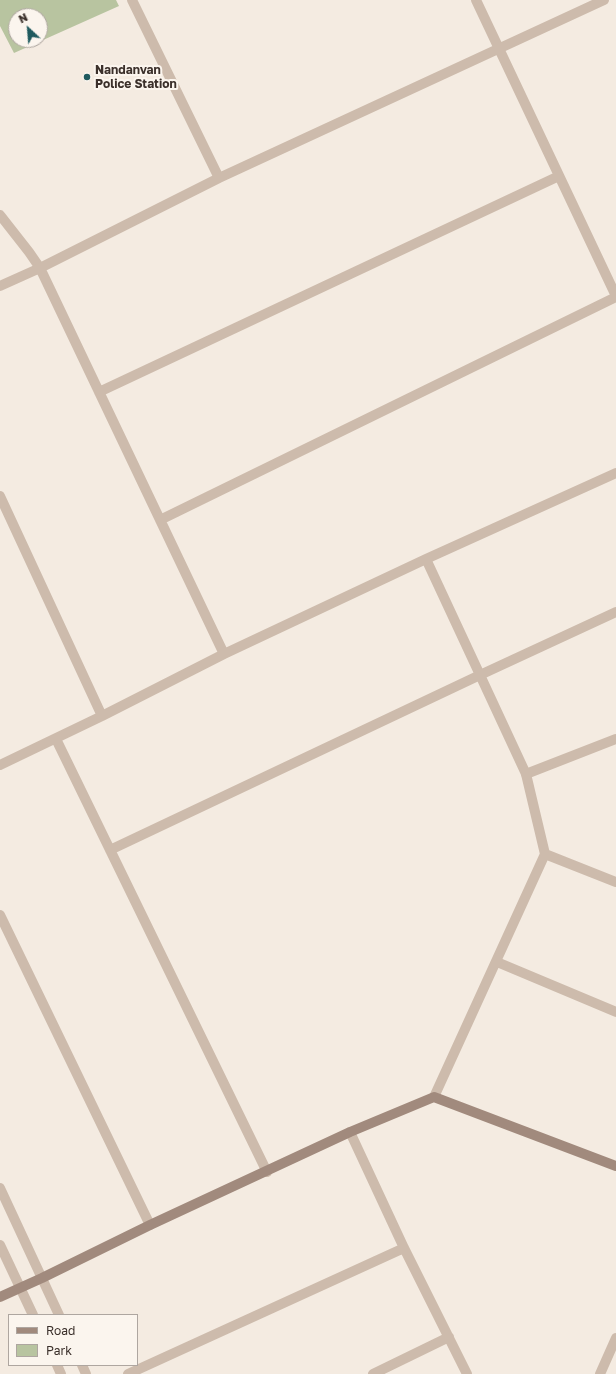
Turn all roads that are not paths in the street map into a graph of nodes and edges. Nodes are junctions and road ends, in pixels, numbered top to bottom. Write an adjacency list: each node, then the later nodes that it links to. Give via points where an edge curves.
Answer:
1 (132, 0): 6 (street)
2 (476, 0): 4 (street)
3 (604, 0): 4 (street)
4 (499, 49): 5 (street); 6 (street)
5 (559, 176): 10 (street); 11 (street)
6 (219, 178): 8 (street)
7 (0, 215): 8 (street)
8 (40, 268): 9 (street); 11 (street)
9 (0, 286)
10 (616, 297): 14 (street)
11 (99, 392): 14 (street)
12 (616, 473): 15 (street)
13 (0, 496): 19 (street)
14 (160, 520): 17 (street)
15 (426, 559): 17 (street); 18 (street)
16 (616, 612): 18 (street)
17 (224, 654): 19 (street)
18 (480, 676): 23 (street); 24 (street)
19 (102, 716): 20 (street)
20 (56, 739): 22 (street); 24 (street)
21 (616, 739): 23 (street)
22 (0, 765)
23 (526, 774): 25 (street)
24 (110, 850): 33 (street)
25 (545, 854): 26 (street); 28 (street)
26 (616, 882)
27 (0, 916): 35 (street)
28 (497, 962): 29 (street); 30 (street)
29 (616, 1012)
30 (434, 1097): 31 (street); 32 (street)
31 (350, 1132): 33 (street); 37 (street)
32 (616, 1166)
33 (267, 1172): 35 (street)
34 (0, 1188): 38 (street)
35 (150, 1225): 38 (street)
36 (0, 1245): 39 (street)
37 (404, 1248): 43 (street); 45 (street)
38 (42, 1278): 39 (street); 42 (street)
39 (20, 1288): 40 (street); 41 (street)
40 (0, 1297)
41 (33, 1314)
42 (59, 1314)
43 (449, 1337): 46 (street); 47 (street)
44 (616, 1338): 48 (street)
45 (128, 1374)
46 (372, 1374)
47 (466, 1374)
48 (600, 1374)

